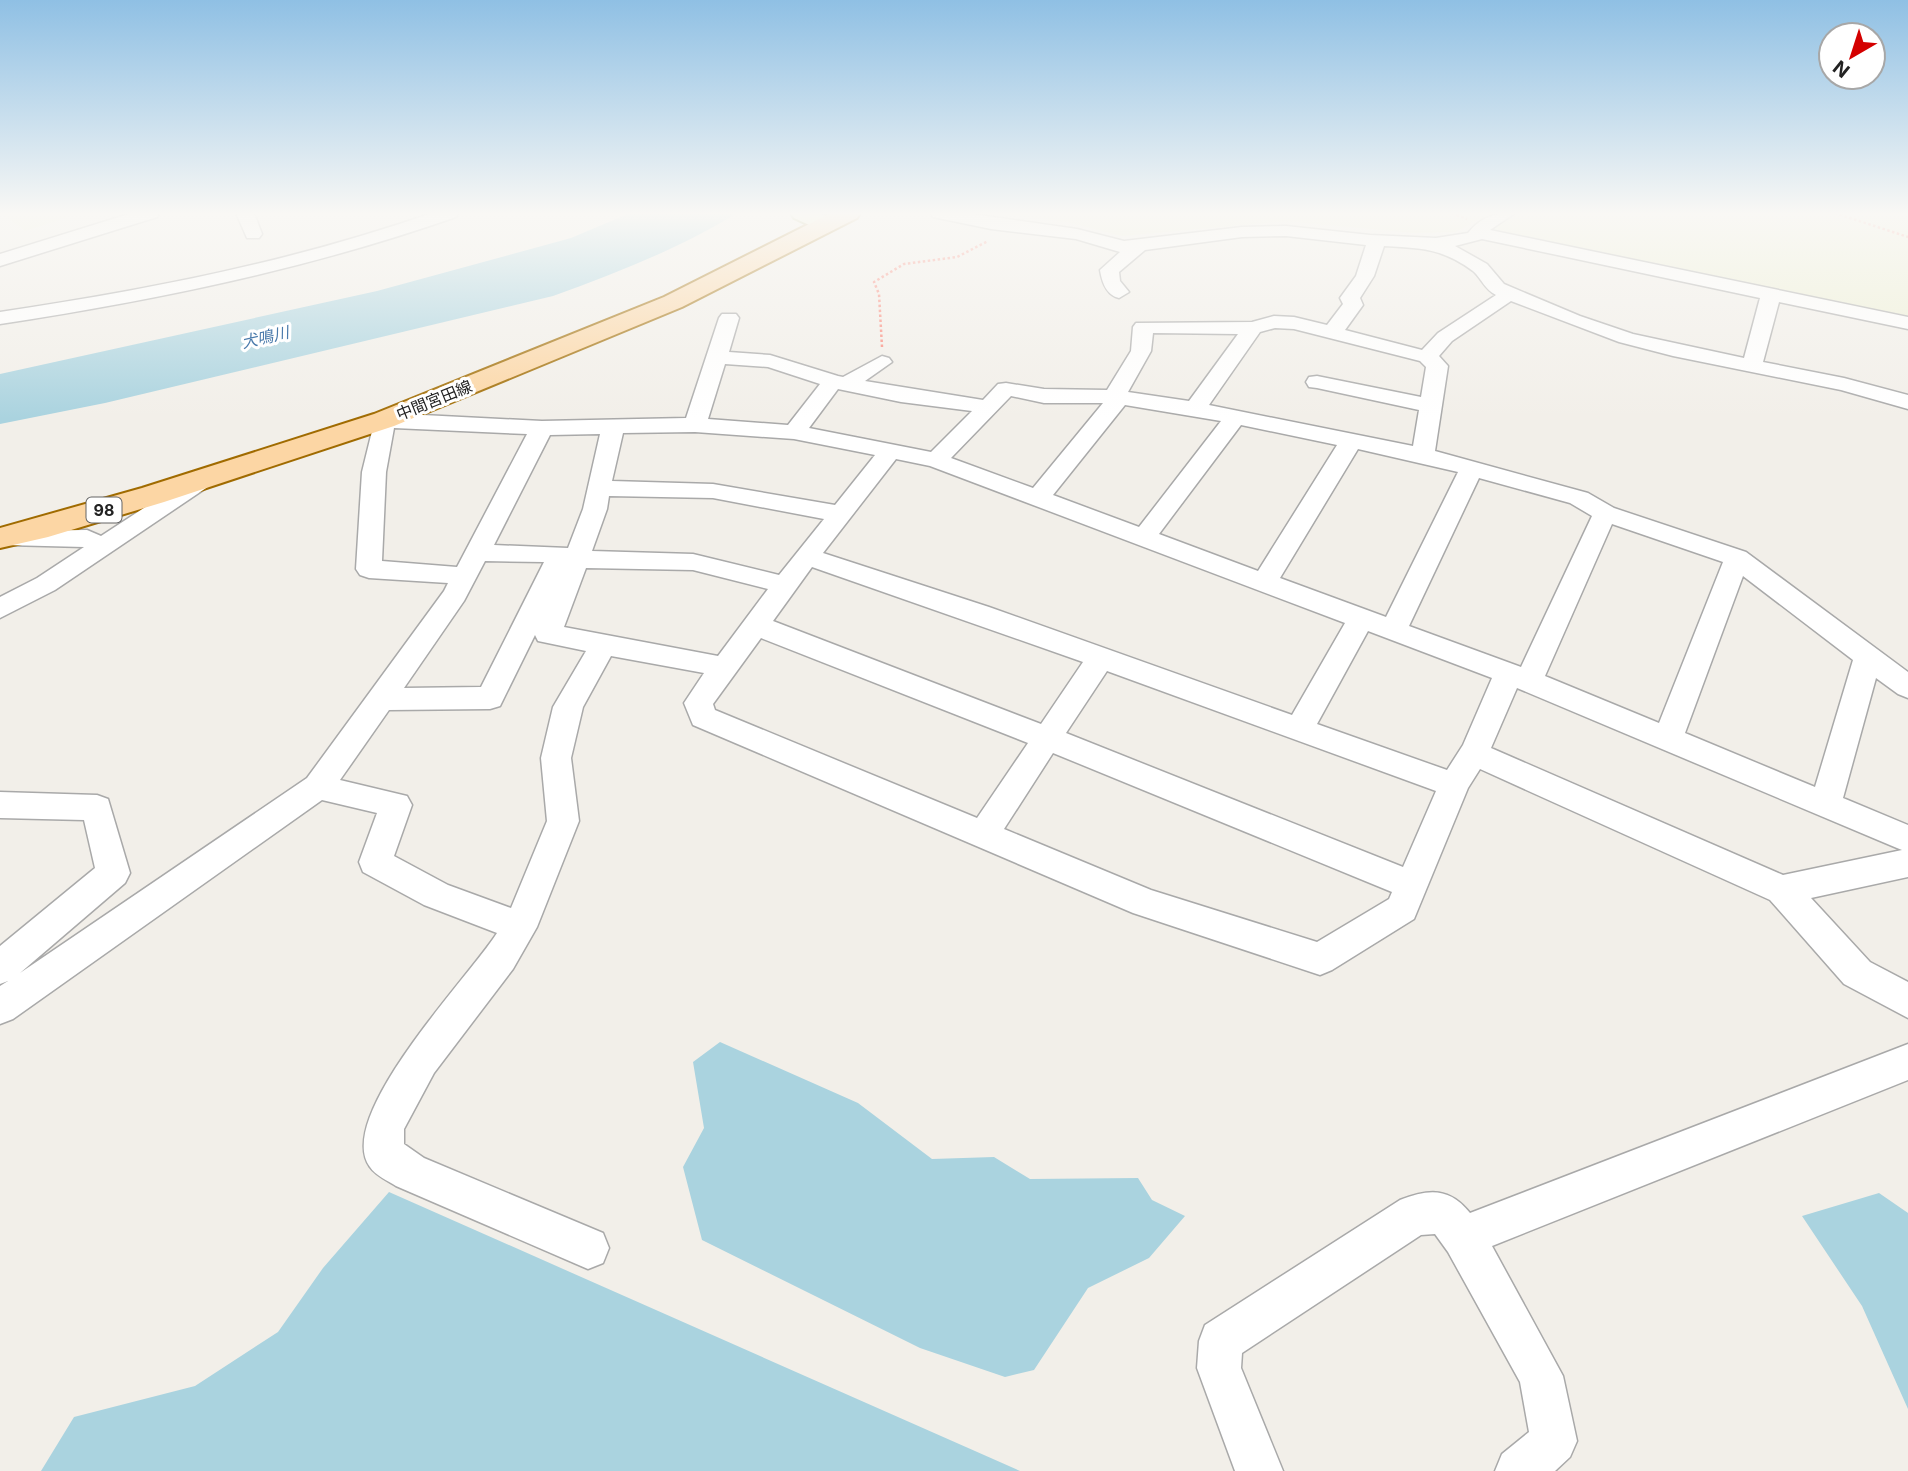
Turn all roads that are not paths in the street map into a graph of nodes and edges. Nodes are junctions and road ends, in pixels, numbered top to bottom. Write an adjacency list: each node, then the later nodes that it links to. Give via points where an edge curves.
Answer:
1 (204, 282): 10 (street)
2 (709, 282): 27 (main road, 中間宮田線 / 98, via 673,302)
3 (1111, 282): 7 (street)
4 (1361, 282): 14 (street, via 1349,298 1353,305)
5 (1492, 282): 8 (street)
6 (1711, 282): 9 (street)
7 (1119, 292)
8 (1508, 293): 16 (street, via 1445,337); 18 (street, via 1626,338)
9 (1771, 294): 12 (street); 18 (street)
10 (0, 318)
11 (729, 318): 15 (street)
12 (1908, 323)
13 (1253, 328): 14 (street, via 1294,323); 21 (street, via 1143,327 1141,351); 25 (street)
14 (1333, 333): 16 (street)
15 (716, 357): 19 (street, via 771,362); 28 (street)
16 (1427, 357): 23 (street, via 1437,366)
17 (881, 362): 19 (street)
18 (1752, 365): 22 (street)
19 (840, 382): 24 (street); 31 (street)
20 (1317, 382): 23 (street)
21 (1114, 397): 24 (street, via 1044,396 1006,389); 25 (street); 39 (street, via 1114,405)
22 (1908, 402)
23 (1429, 405): 34 (street)
24 (988, 407): 35 (street)
25 (1195, 409): 26 (street)
26 (1234, 419): 32 (street); 42 (street)
27 (384, 420): 29 (street); 37 (main road, 中間宮田線 / 98); 48 (street, via 374,472 369,569)
28 (695, 425): 30 (street); 31 (street)
29 (542, 428): 30 (street); 48 (street)
30 (613, 428): 38 (street)
31 (794, 432): 33 (street)
32 (1351, 441): 34 (street); 49 (street)
33 (890, 452): 35 (street); 41 (street)
34 (1423, 455): 36 (street)
35 (936, 460): 39 (street)
36 (1472, 468): 40 (street, via 1579,498); 54 (street)
37 (207, 477): 43 (main road, 中間宮田線 / 98); 44 (street)
38 (598, 488): 41 (street, via 713,491); 47 (street)
39 (1038, 497): 42 (street)
40 (1605, 513): 46 (street); 59 (street)
41 (841, 514): 45 (street)
42 (1145, 536): 49 (street)
43 (1, 537): 44 (street, via 87,538)
44 (102, 547): 51 (street)
45 (807, 556): 50 (street); 56 (street)
46 (1737, 558): 57 (street); 64 (street)
47 (576, 559): 50 (street, via 693,562); 55 (street, via 548,634)
48 (470, 564): 61 (street, via 455,595); 61 (street, via 561,554 491,698)
49 (1265, 581): 52 (street)
50 (786, 585): 53 (street)
51 (0, 609)
52 (1362, 617): 54 (street); 62 (street)
53 (756, 625): 58 (street); 63 (street)
54 (1394, 629): 59 (street)
55 (604, 645): 58 (street); 75 (street, via 568,707 556,758 563,821)
56 (1101, 657): 62 (street); 63 (street)
57 (1868, 658): 60 (street); 68 (street)
58 (725, 667): 70 (street, via 698,703 703,717)
59 (1519, 677): 64 (street); 65 (street)
60 (1908, 687)
61 (381, 699): 67 (street)
62 (1300, 728): 66 (street)
63 (1047, 738): 70 (street); 73 (street)
64 (1668, 738): 68 (street)
65 (1474, 753): 66 (street); 74 (street)
66 (1454, 785): 73 (street)
67 (318, 787): 75 (street, via 396,805 375,862 436,895); 78 (street)
68 (1826, 804): 71 (street)
69 (0, 805): 76 (street, via 97,808 113,873)
70 (983, 835): 73 (street, via 1144,903 1320,959 1402,909)
71 (1908, 839)
72 (1908, 863): 74 (street)
73 (1412, 885)
74 (1782, 890): 77 (street, via 1857,973)
75 (520, 928): 81 (street, via 421,1060 385,1126 384,1154 410,1172)
76 (0, 968)
77 (1908, 1001)
78 (0, 1007)
79 (1908, 1062): 80 (street)
80 (1463, 1237): 82 (street, via 1444,1213 1415,1215 1222,1340 1219,1368); 83 (street, via 1541,1376 1554,1441)
81 (588, 1248)
82 (1259, 1471)
83 (1519, 1471)

